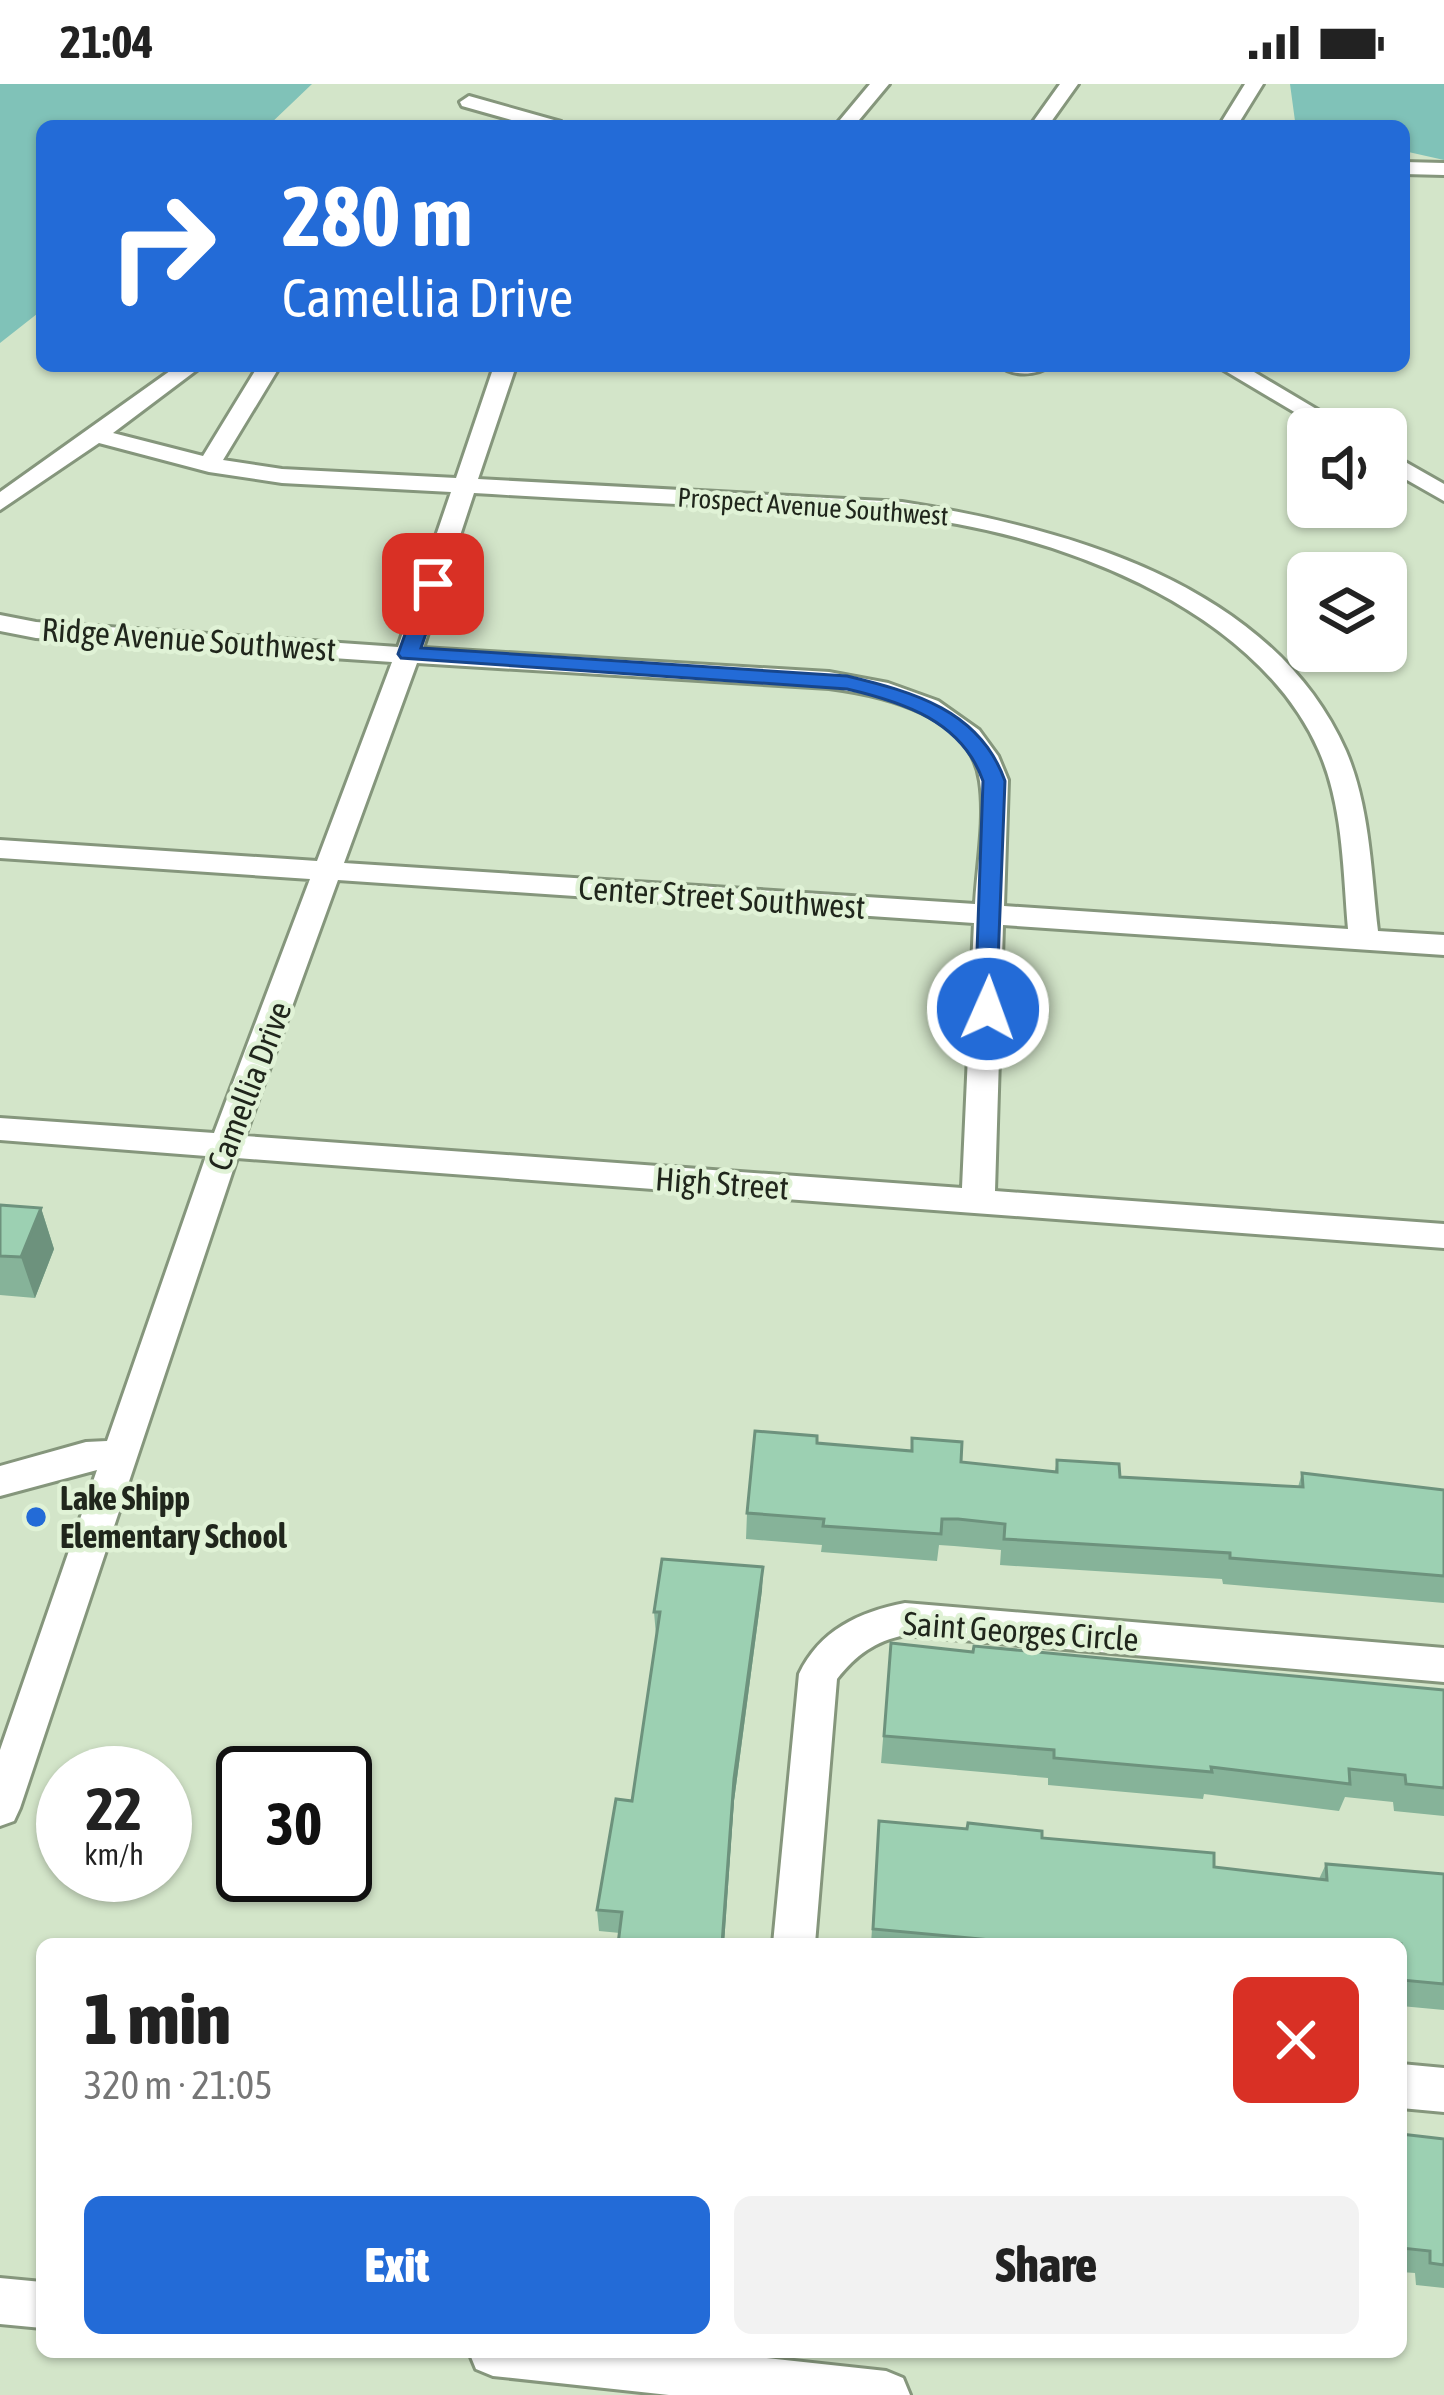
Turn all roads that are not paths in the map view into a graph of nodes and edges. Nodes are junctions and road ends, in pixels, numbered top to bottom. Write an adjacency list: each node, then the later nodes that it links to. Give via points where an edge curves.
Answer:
1 (483, 84): 5 (street, via 463,108)
2 (880, 84): 6 (street)
3 (1069, 84): 7 (street)
4 (1254, 84): 8 (street)
5 (524, 120)
6 (849, 120)
7 (1043, 120)
8 (1232, 120)
9 (1410, 168): 10 (street)
10 (1444, 170)
11 (183, 372): 16 (street)
12 (265, 372): 17 (street)
13 (503, 372): 19 (street, Camellia Drive)
14 (1239, 372): 15 (street)
15 (1302, 408)
16 (96, 435): 17 (street, Prospect Avenue Southwest); 21 (street)
17 (209, 465): 19 (street, Prospect Avenue Southwest)
18 (1407, 471): 20 (street)
19 (466, 485): 23 (street, Camellia Drive); 27 (street, Prospect Avenue Southwest, via 932,513 1050,539 1152,581 1251,645 1303,700 1331,745 1346,792)
20 (1444, 494)
21 (0, 503)
22 (0, 623): 23 (street, Ridge Avenue Southwest)
23 (408, 654): 25 (street, Camellia Drive); 26 (street, Ridge Avenue Southwest, via 829,680 918,701 974,740 992,769)
24 (0, 849): 25 (street, Center Street Southwest)
25 (328, 871): 26 (street, Center Street Southwest); 30 (street, Camellia Drive)
26 (991, 914): 27 (street, Center Street Southwest); 31 (street, Ridge Avenue Southwest)
27 (1364, 939): 28 (street, Center Street Southwest)
28 (1444, 945)
29 (0, 1129): 30 (street, High Street)
30 (225, 1146): 31 (street, High Street); 33 (street, Camellia Drive)
31 (978, 1202): 32 (street, High Street)
32 (1444, 1236)
33 (120, 1455): 34 (street, via 86,1456); 36 (street, Camellia Drive)
34 (0, 1481)
35 (1444, 1665): 37 (street, Saint Georges Circle, via 905,1618 868,1625 836,1647 818,1674)
36 (0, 1808)
37 (795, 1938)
38 (1407, 2087): 39 (street)
39 (1444, 2090)
40 (0, 2301): 41 (street)
41 (36, 2304)
42 (548, 2358): 43 (street)
43 (886, 2395)

